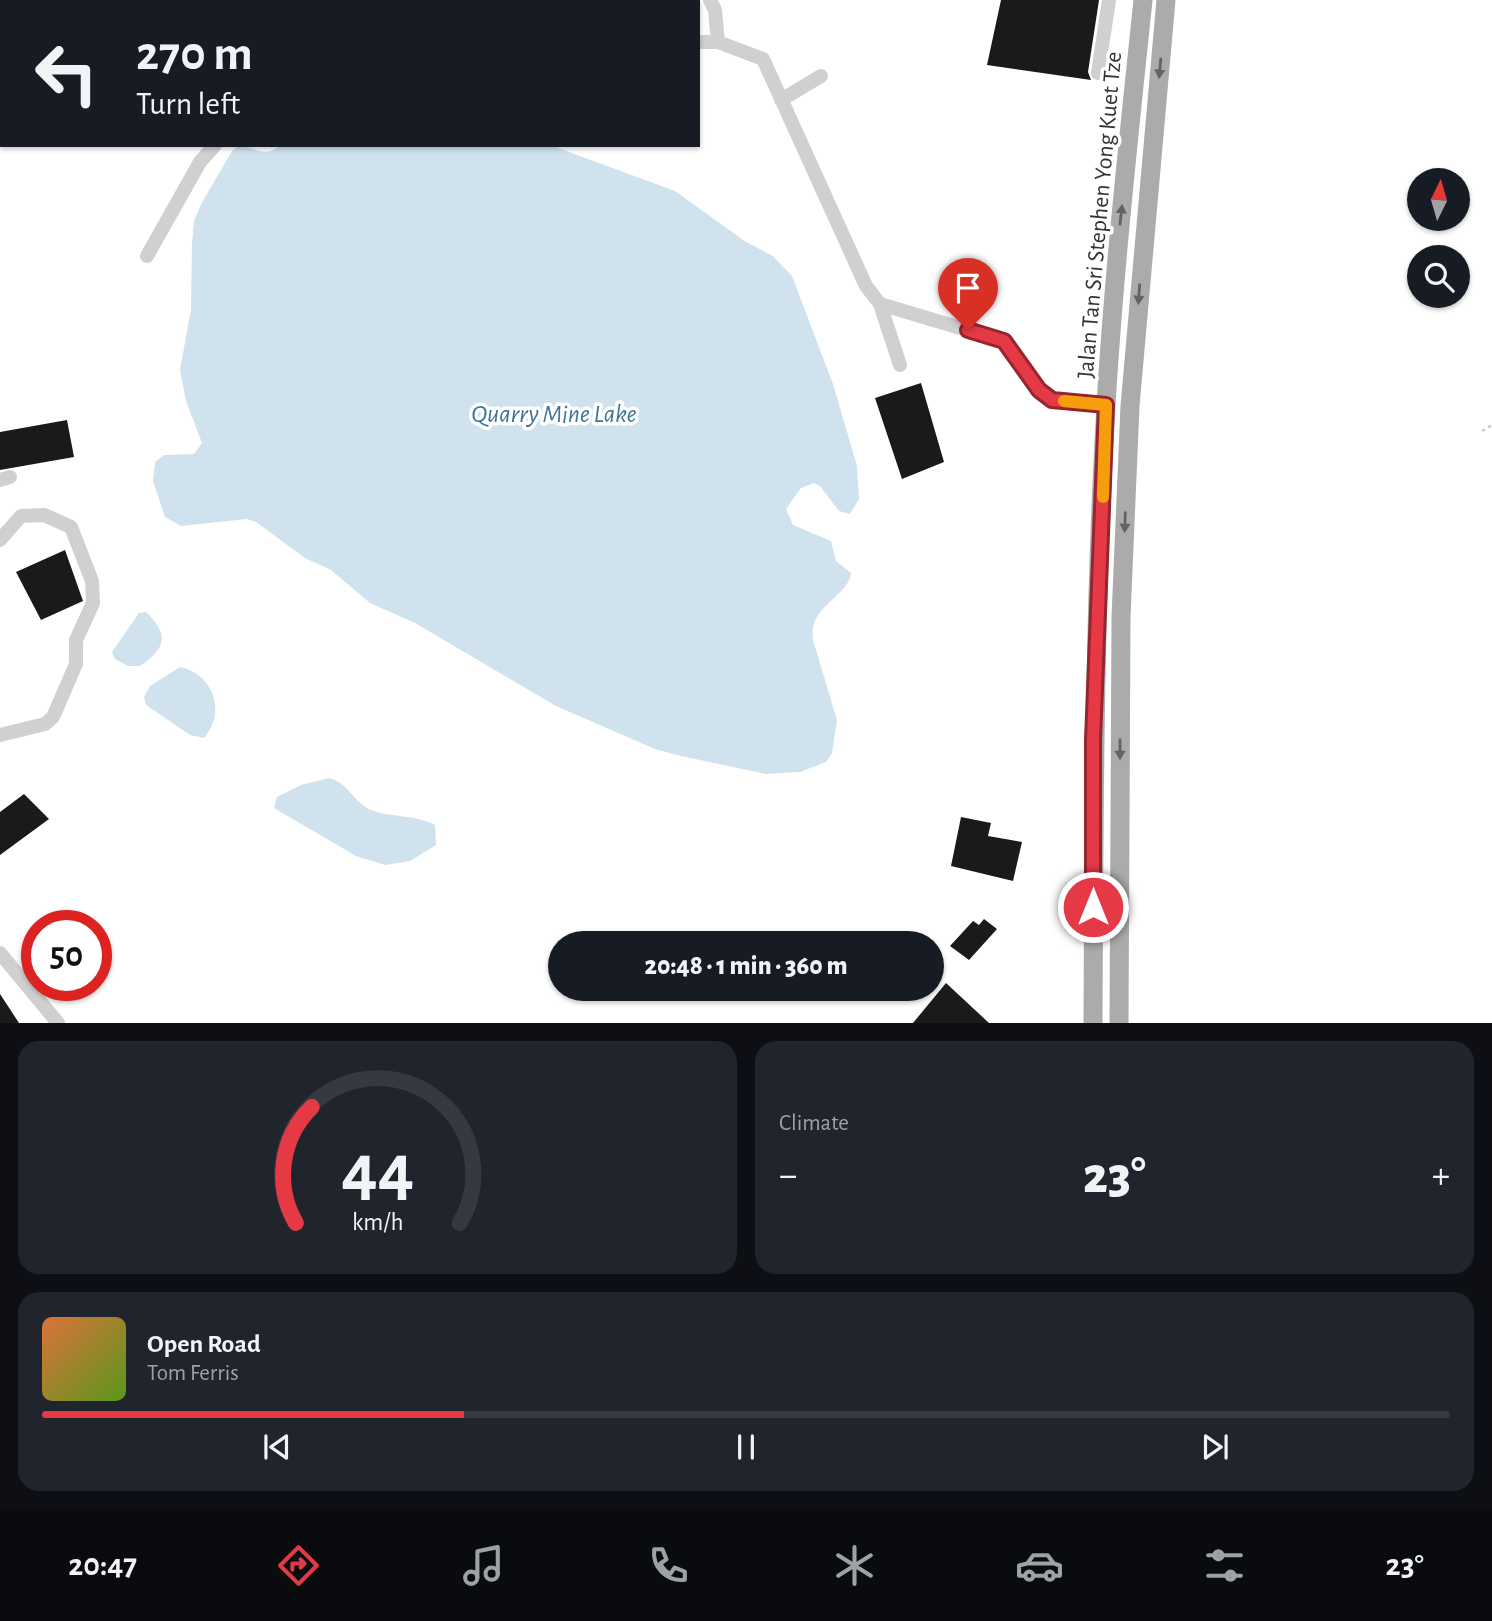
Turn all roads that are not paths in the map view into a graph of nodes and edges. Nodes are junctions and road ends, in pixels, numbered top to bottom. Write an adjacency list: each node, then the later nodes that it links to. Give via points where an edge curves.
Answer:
1 (710, 0): 6 (street)
2 (1109, 0): 7 (street)
3 (1143, 0): 14 (main road, Jalan Tan Sri Stephen Yong Kuet Tze, one-way to 3)
4 (1166, 0): 20 (main road, Jalan Tan Sri Stephen Yong Kuet Tze, one-way to 20, via 1130,419 1121,617)
5 (700, 42): 6 (street)
6 (718, 42): 9 (street, via 763,59)
7 (1098, 73)
8 (821, 76): 9 (street)
9 (781, 100): 12 (street, via 866,286)
10 (213, 147): 11 (street, via 200,162)
11 (147, 257)
12 (880, 304): 13 (street); 14 (street, via 1004,341 1039,390 1052,400)
13 (900, 365)
14 (1106, 405): 19 (main road, Jalan Tan Sri Stephen Yong Kuet Tze, via 1093,740)
15 (0, 540): 16 (street, via 21,516 44,515 71,527 92,581 93,604 76,640 76,664 53,717 45,724)
16 (0, 735)
17 (0, 953): 18 (street)
18 (58, 1023)
19 (1093, 1023)
20 (1119, 1023)

